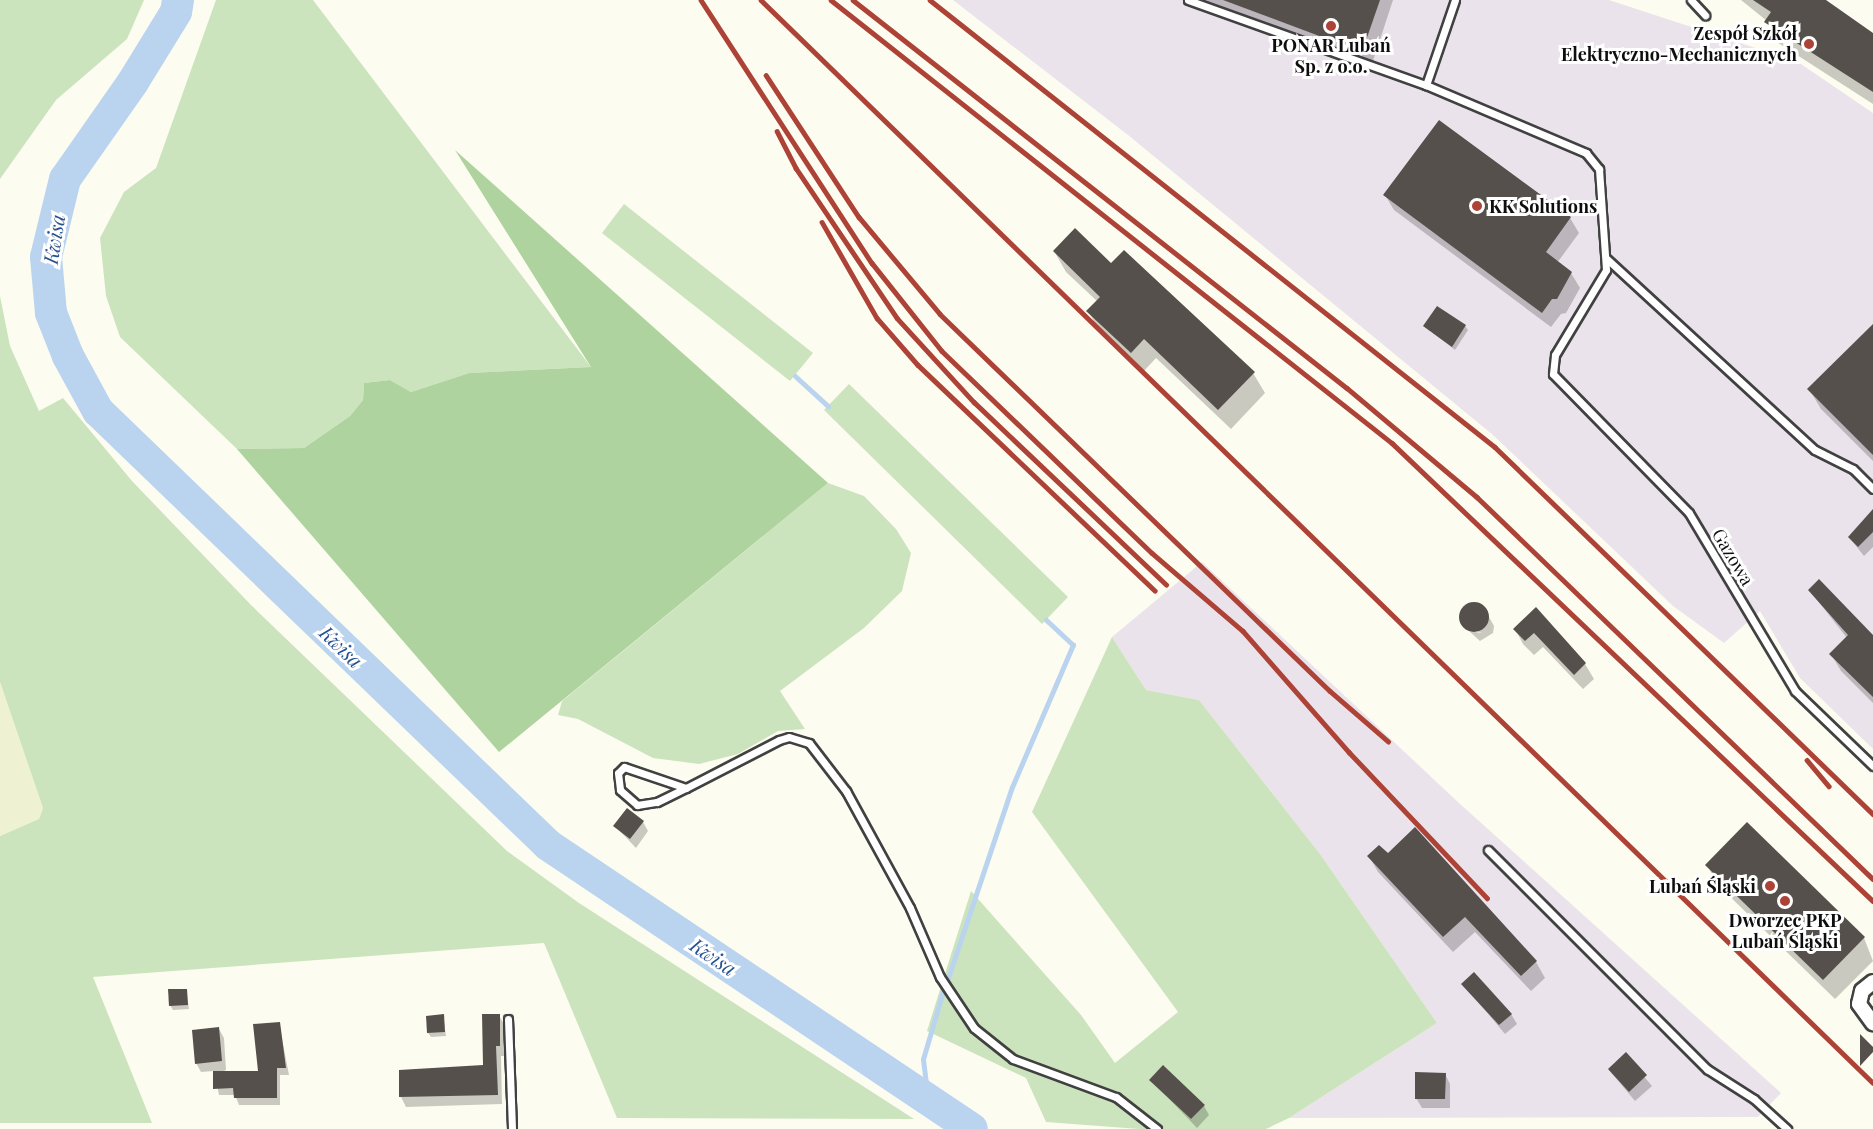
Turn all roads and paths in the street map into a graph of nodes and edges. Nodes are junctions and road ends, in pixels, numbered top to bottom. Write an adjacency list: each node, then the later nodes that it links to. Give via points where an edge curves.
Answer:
1 (1188, 0): 5 (lane)
2 (1455, 0): 5 (lane)
3 (1691, 0): 4 (lane)
4 (1705, 15)
5 (1426, 85): 6 (lane, via 1592,158 1600,175)
6 (1607, 259): 7 (lane, via 1815,450 1853,470); 8 (lane, Gazowa, via 1602,282 1555,355 1553,374 1689,513 1795,691)
7 (1873, 489)
8 (1873, 766)
9 (686, 788): 9 (lane, via 657,802 637,805 620,790 618,773 624,767); 15 (lane, via 778,740 789,737 809,743 846,791 910,908 940,977 974,1028 1013,1059 1116,1097)
10 (1488, 850): 16 (lane, via 1707,1069 1754,1099)
11 (1873, 982): 13 (street, via 1862,991 1859,1004)
12 (508, 1019): 14 (lane)
13 (1873, 1023)
14 (513, 1129)
15 (1157, 1129)
16 (1787, 1129)

